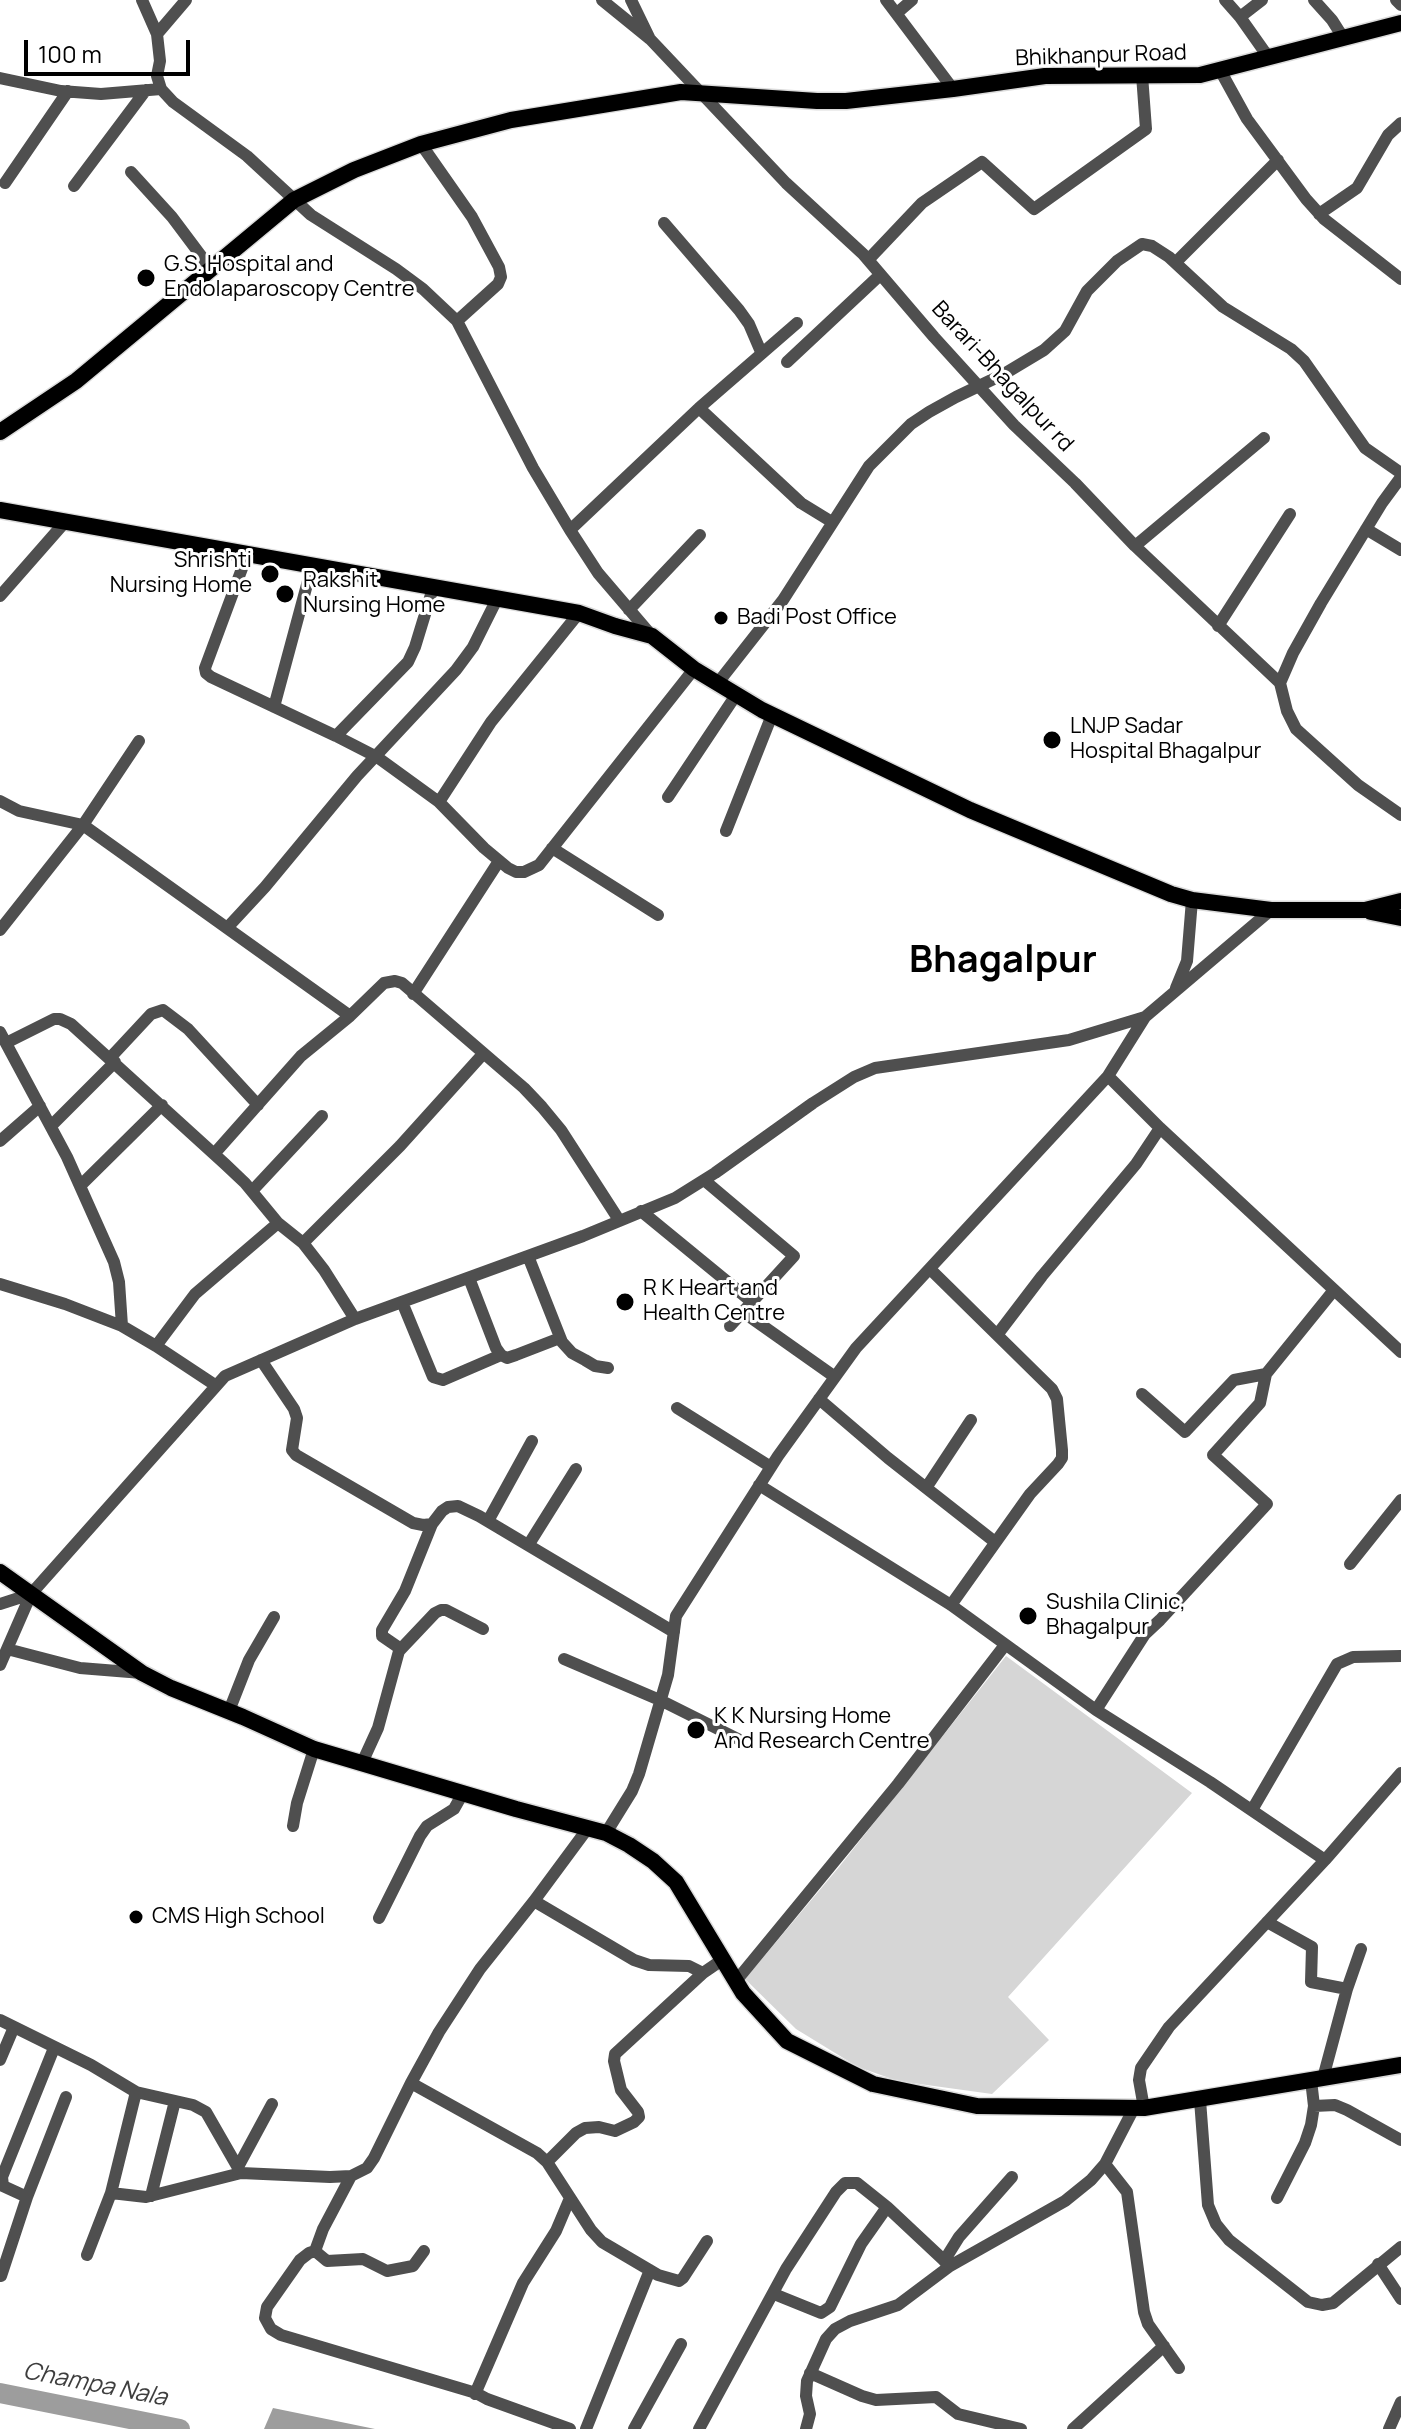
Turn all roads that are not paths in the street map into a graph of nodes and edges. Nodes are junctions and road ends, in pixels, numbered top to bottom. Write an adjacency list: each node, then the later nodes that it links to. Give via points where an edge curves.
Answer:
1 (142, 0): 15 (street)
2 (186, 0): 15 (street)
3 (602, 0): 16 (street)
4 (631, 0): 16 (street)
5 (886, 0): 12 (street)
6 (912, 0): 12 (street)
7 (1225, 0): 13 (street)
8 (1262, 0): 13 (street)
9 (1314, 0): 17 (street)
10 (1396, 0): 11 (street)
11 (1401, 5)
12 (897, 13): 23 (street)
13 (1240, 17): 18 (street)
14 (1401, 23): 17 (main road, Bhikhanpur Road)
15 (157, 34): 22 (street)
16 (650, 39): 26 (street, Barari-Bhagalpur rd)
17 (1344, 39): 18 (main road, Bhikhanpur Road)
18 (1269, 58): 19 (main road, Bhikhanpur Road)
19 (1220, 70): 20 (main road, Bhikhanpur Road); 29 (street)
20 (1142, 75): 23 (main road, Bhikhanpur Road, via 1045,76); 36 (street, via 1146,129 1034,209 982,162 922,203)
21 (0, 78): 25 (street)
22 (161, 89): 24 (street); 33 (street)
23 (953, 89): 26 (main road, Bhikhanpur Road, via 846,101)
24 (146, 90): 25 (street); 32 (street)
25 (68, 91): 31 (street)
26 (701, 92): 28 (main road, Bhikhanpur Road, via 511,120); 36 (street, Barari-Bhagalpur rd)
27 (1401, 123): 34 (street, via 1388,135 1357,188)
28 (421, 144): 33 (main road, Bhikhanpur Road); 41 (street, via 499,267 498,284)
29 (1278, 160): 34 (street); 37 (street)
30 (131, 172): 38 (street)
31 (5, 183)
32 (74, 186)
33 (294, 200): 38 (main road, Bhikhanpur Road); 41 (street, via 423,289)
34 (1319, 214): 40 (street)
35 (664, 223): 43 (street, via 739,310)
36 (868, 260): 39 (street, Barari-Bhagalpur rd)
37 (1176, 262): 45 (street, via 1152,246 1133,249 1087,291 1059,337); 49 (street, via 1223,307 1304,361 1365,448)
38 (211, 269): 47 (main road, Bhikhanpur Road, via 76,381)
39 (880, 275): 44 (street); 45 (street, Barari-Bhagalpur rd)
40 (1401, 279)
41 (457, 321): 55 (street)
42 (797, 323): 43 (street)
43 (761, 352): 46 (street)
44 (787, 362)
45 (980, 386): 53 (street, via 900,434 869,466); 57 (street, Barari-Bhagalpur rd)
46 (699, 408): 53 (street, via 801,503); 55 (street)
47 (0, 432)
48 (1264, 438): 57 (street)
49 (1401, 475): 54 (street)
50 (0, 510): 52 (main road)
51 (1290, 514): 66 (street)
52 (65, 522): 59 (main road); 62 (street)
53 (832, 522): 70 (street, via 783,600)
54 (1366, 529): 58 (street); 69 (street)
55 (570, 530): 64 (street)
56 (700, 535): 64 (street)
57 (1135, 546): 66 (street, Barari-Bhagalpur rd)
58 (1401, 550)
59 (247, 555): 60 (main road); 72 (street, via 206,673)
60 (312, 566): 61 (main road); 72 (street)
61 (433, 588): 63 (main road); 74 (street, via 408,662)
62 (0, 596)
63 (498, 597): 65 (main road); 76 (street, via 465,659)
64 (629, 610): 67 (street)
65 (579, 613): 67 (main road); 79 (street, via 491,722)
66 (1218, 626): 69 (street, Barari-Bhagalpur rd)
67 (652, 636): 68 (main road)
68 (694, 669): 70 (main road); 83 (street)
69 (1280, 683): 80 (street, via 1296,729 1358,785)
70 (717, 684): 71 (main road)
71 (736, 695): 73 (main road); 77 (street)
72 (274, 707): 74 (street)
73 (772, 715): 82 (street); 85 (main road, via 970,810)
74 (336, 736): 76 (street)
75 (139, 741): 81 (street)
76 (377, 757): 79 (street); 91 (street)
77 (668, 797)
78 (0, 801): 81 (street, via 19,811)
79 (439, 802): 84 (street)
80 (1401, 815)
81 (83, 825): 91 (street); 92 (street)
82 (726, 831)
83 (552, 848): 84 (street, via 539,865 524,872); 89 (street)
84 (499, 861): 93 (street)
85 (1192, 900): 87 (main road); 94 (street, via 1187,961)
86 (1401, 901): 88 (main road)
87 (1271, 910): 88 (main road); 94 (street)
88 (1365, 910): 90 (main road)
89 (658, 915)
90 (1401, 918)
91 (227, 928): 95 (street)
92 (0, 930)
93 (413, 994): 95 (street, via 402,983 389,981); 98 (street)
94 (1170, 997): 96 (street)
95 (350, 1016): 102 (street, via 301,1056)
96 (1145, 1017): 100 (street); 109 (street, via 1069,1040 875,1068 813,1103)
97 (3, 1038): 99 (street, via 60,1019); 103 (street)
98 (483, 1054): 113 (street, via 561,1130); 115 (street)
99 (112, 1060): 101 (street); 102 (street, via 151,1014 163,1010 188,1029); 105 (street)
100 (1108, 1076): 106 (street); 117 (street)
101 (162, 1105): 108 (street); 110 (street)
102 (258, 1105): 108 (street)
103 (40, 1106): 105 (street); 107 (street)
104 (322, 1116): 111 (street)
105 (51, 1126): 110 (street)
106 (1160, 1128): 120 (street); 127 (street)
107 (0, 1141)
108 (214, 1154): 111 (street)
109 (704, 1180): 112 (street); 122 (street, via 794,1256)
110 (80, 1186): 125 (street, via 114,1262)
111 (252, 1191): 114 (street)
112 (641, 1211): 113 (street); 122 (street)
113 (619, 1220): 116 (street)
114 (278, 1223): 115 (street); 129 (street, via 195,1294)
115 (303, 1243): 124 (street)
116 (528, 1256): 118 (street); 128 (street)
117 (930, 1269): 127 (street); 135 (street)
118 (469, 1278): 121 (street); 131 (street)
119 (0, 1284): 125 (street)
120 (1334, 1290): 130 (street); 134 (street)
121 (402, 1302): 124 (street); 131 (street, via 433,1377 443,1380)
122 (752, 1302): 123 (street)
123 (743, 1312): 126 (street); 135 (street)
124 (355, 1319): 132 (street)
125 (122, 1326): 129 (street)
126 (730, 1326)
127 (997, 1335): 149 (street, via 1052,1389 1062,1458)
128 (560, 1338): 131 (street, via 507,1358); 133 (street, via 572,1353)
129 (156, 1346): 136 (street)
130 (1401, 1352)
131 (501, 1355)
132 (261, 1360): 136 (street); 148 (street, via 294,1409 296,1455 413,1523)
133 (608, 1368)
134 (1266, 1374): 137 (street, via 1234,1380 1185,1432); 167 (street, via 1260,1403 1213,1455 1267,1504 1145,1634)
135 (835, 1377): 138 (street)
136 (215, 1385): 153 (street)
137 (1142, 1394)
138 (819, 1399): 142 (street); 145 (street)
139 (677, 1408): 142 (street)
140 (971, 1420): 145 (street)
141 (532, 1441): 147 (street)
142 (771, 1467): 144 (street)
143 (576, 1469): 150 (street)
144 (759, 1485): 155 (street); 158 (street, via 676,1616)
145 (926, 1488): 149 (street)
146 (1401, 1500): 151 (street)
147 (488, 1521): 148 (street, via 458,1506 442,1511); 150 (street)
148 (432, 1524): 161 (street, via 405,1591 382,1630)
149 (995, 1542): 155 (street)
150 (529, 1544): 158 (street)
151 (1350, 1564)
152 (0, 1572): 153 (main road)
153 (31, 1594): 154 (street); 160 (street); 165 (main road)
154 (0, 1604)
155 (951, 1605): 159 (street)
156 (274, 1617): 168 (street)
157 (483, 1629): 161 (street, via 441,1610)
158 (674, 1632): 166 (street)
159 (1005, 1645): 167 (street); 185 (street)
160 (7, 1649): 164 (street); 165 (street, via 80,1668)
161 (399, 1651): 171 (street, via 378,1728)
162 (1401, 1656): 174 (street, via 1353,1657 1337,1664)
163 (564, 1659): 166 (street)
164 (0, 1665)
165 (142, 1673): 168 (main road)
166 (662, 1701): 169 (street); 177 (street, via 636,1783)
167 (1096, 1710): 174 (street)
168 (229, 1711): 170 (main road)
169 (738, 1739)
170 (314, 1749): 171 (main road); 175 (street)
171 (362, 1763): 173 (main road)
172 (1401, 1773): 178 (street)
173 (463, 1793): 176 (main road); 180 (street, via 454,1809 427,1826)
174 (1252, 1810): 178 (street)
175 (293, 1826)
176 (588, 1828): 177 (main road); 179 (street)
177 (606, 1833): 183 (main road, via 653,1861 676,1882)
178 (1325, 1860): 181 (street)
179 (534, 1901): 184 (street, via 634,1960 689,1966); 193 (street, via 480,1969)
180 (379, 1918)
181 (1267, 1922): 186 (street, via 1312,1947 1311,1982); 200 (street, via 1149,2054 1141,2068)
182 (1361, 1949): 186 (street)
183 (722, 1960): 184 (street); 185 (main road)
184 (703, 1973): 202 (street, via 615,2054 621,2090 639,2117 622,2130 585,2128)
185 (736, 1981): 200 (main road, via 787,2041 873,2084 977,2106)
186 (1347, 1989): 192 (street)
187 (0, 2020): 188 (street)
188 (14, 2027): 189 (street); 190 (street)
189 (54, 2048): 194 (street); 209 (street, via 2,2177 3,2186)
190 (0, 2060)
191 (1401, 2065): 192 (main road)
192 (1317, 2079): 196 (main road); 199 (street)
193 (411, 2083): 202 (street); 205 (street, via 374,2158)
194 (136, 2092): 197 (street); 207 (street)
195 (66, 2097): 209 (street)
196 (1200, 2100): 200 (main road); 219 (street, via 1208,2205 1229,2240 1308,2302 1322,2305 1333,2303)
197 (175, 2101): 204 (street, via 206,2112); 208 (street)
198 (272, 2104): 204 (street)
199 (1314, 2106): 201 (street, via 1335,2105); 211 (street, via 1305,2143)
200 (1139, 2108): 203 (street)
201 (1401, 2140)
202 (547, 2162): 210 (street)
203 (1105, 2164): 218 (street, via 1065,2201); 225 (street, via 1127,2192 1144,2312)
204 (240, 2170): 205 (street); 208 (street)
205 (351, 2176): 215 (street)
206 (1012, 2177): 218 (street, via 959,2237)
207 (111, 2193): 208 (street); 217 (street)
208 (151, 2196)
209 (27, 2197): 221 (street)
210 (570, 2198): 220 (street, via 602,2242); 228 (street, via 523,2283)
211 (1277, 2198)
212 (887, 2207): 218 (street); 222 (street, via 861,2244 830,2307 821,2313); 222 (street, via 857,2183 845,2183)
213 (707, 2241): 220 (street, via 679,2281)
214 (1401, 2247): 219 (street)
215 (315, 2251): 216 (street, via 327,2261 363,2259 387,2271 413,2266); 228 (street, via 300,2260 267,2307 271,2329)
216 (424, 2251)
217 (87, 2255)
218 (947, 2264): 227 (street, via 898,2305 835,2329)
219 (1378, 2264): 223 (street)
220 (650, 2270): 231 (street)
221 (1, 2276)
222 (774, 2294): 233 (street)
223 (1401, 2299)
224 (681, 2344): 232 (street)
225 (1164, 2346): 226 (street); 236 (street)
226 (1179, 2368)
227 (810, 2373): 234 (street); 235 (street, via 876,2400 936,2397 958,2414)
228 (475, 2394): 230 (street)
229 (1401, 2402): 237 (street)
230 (570, 2429)
231 (586, 2429)
232 (634, 2429)
233 (699, 2429)
234 (806, 2429)
235 (1021, 2429)
236 (1073, 2429)
237 (1389, 2429)

